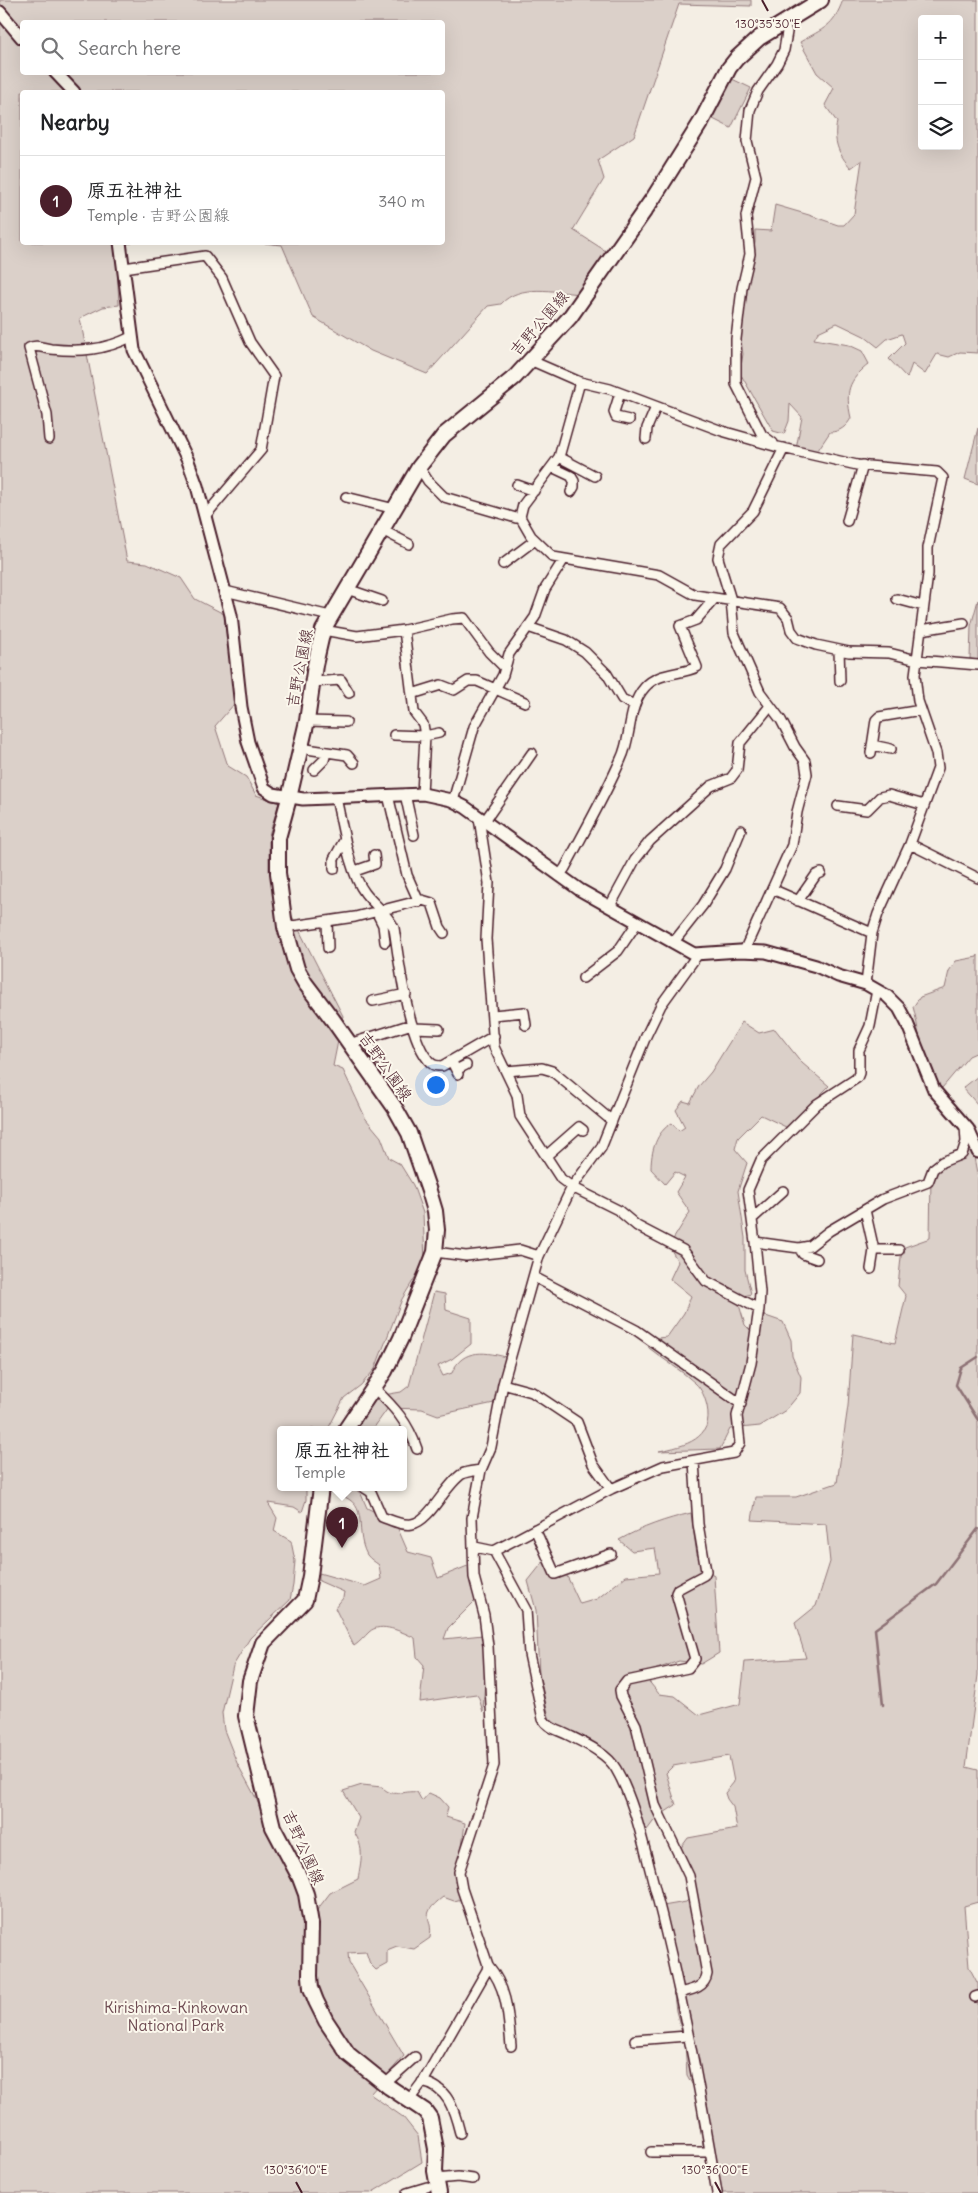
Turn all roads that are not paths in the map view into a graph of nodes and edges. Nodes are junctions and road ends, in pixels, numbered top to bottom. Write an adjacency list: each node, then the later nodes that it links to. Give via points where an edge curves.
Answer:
1 (821, 0): 3 (main road, 吉野公園線)
2 (0, 12): 4 (street)
3 (783, 22): 10 (main road, 吉野公園線, via 746,49 729,68 701,122 654,197 570,317); 17 (street, via 787,32 784,50 750,110 747,140 756,177 746,216 750,254 736,339 736,384 762,435)
4 (20, 36)
5 (58, 75): 6 (street)
6 (72, 90)
7 (120, 245): 8 (street)
8 (124, 268): 9 (street); 28 (street, via 205,256 222,278 250,342 274,376 261,450)
9 (131, 337): 15 (street, via 96,350 29,348); 28 (street, via 139,362 188,461)
10 (532, 361): 11 (street); 20 (main road, 吉野公園線, via 444,435)
11 (580, 382): 12 (street); 18 (street)
12 (620, 393): 13 (street); 14 (street, via 614,412 616,417)
13 (656, 407): 16 (street); 17 (street, via 722,431)
14 (629, 420)
15 (50, 439)
16 (646, 439)
17 (781, 447): 19 (street); 40 (street, via 753,511 721,544 718,558)
18 (559, 457): 21 (street); 22 (street)
19 (863, 465): 30 (street); 42 (street, via 937,472 944,478 928,548)
20 (419, 467): 27 (main road, 吉野公園線); 29 (street, via 444,497)
21 (552, 467): 24 (street); 25 (street, via 571,476 574,481)
22 (595, 476)
23 (517, 485): 24 (street)
24 (534, 491): 29 (street, via 523,505)
25 (571, 492)
26 (346, 497): 27 (street)
27 (395, 509): 31 (main road, 吉野公園線)
28 (205, 516): 37 (street)
29 (521, 518): 32 (street)
30 (847, 521)
31 (382, 530): 33 (street); 36 (main road, 吉野公園線)
32 (535, 540): 34 (street, via 552,557); 35 (street)
33 (409, 544)
34 (564, 559): 38 (street, via 659,575 694,594); 45 (street, via 545,589)
35 (503, 564)
36 (347, 589): 41 (street); 43 (main road, 吉野公園線)
37 (225, 591): 43 (street); 76 (street, via 234,634 241,707 252,757 264,788)
38 (715, 598): 40 (street); 59 (street, via 696,620 680,626 697,667 653,680)
39 (896, 599): 42 (street)
40 (731, 600): 49 (street, via 780,608 797,638); 60 (street, via 734,633 760,692)
41 (382, 601)
42 (924, 606): 48 (street)
43 (330, 616): 46 (main road, 吉野公園線)
44 (964, 623): 48 (street)
45 (528, 626): 52 (street, via 509,654); 59 (street, via 566,640 585,652 607,674 622,699)
46 (323, 630): 47 (street, via 357,636); 54 (main road, 吉野公園線)
47 (404, 630): 52 (street, via 464,618); 57 (street)
48 (921, 630): 50 (street)
49 (839, 650): 50 (street, via 889,653); 53 (street)
50 (917, 660): 51 (street); 61 (street, via 915,675)
51 (978, 665)
52 (505, 668): 55 (street)
53 (840, 681)
54 (312, 682): 56 (street, via 340,680); 62 (main road, 吉野公園線)
55 (495, 689): 57 (street, via 477,681 468,681 454,690 442,685); 58 (street); 78 (street, via 474,727)
56 (349, 693)
57 (412, 694): 66 (street, via 414,712 423,724)
58 (525, 702)
59 (634, 705): 90 (street, via 622,757)
60 (770, 706): 92 (street, via 805,761 807,774 792,845); 95 (street, via 740,743 738,770 732,778 711,786 650,841 635,860)
61 (921, 710): 68 (street, via 876,720 871,749); 79 (street, via 938,768)
62 (307, 721): 63 (street); 67 (main road, 吉野公園線)
63 (346, 722)
64 (439, 734): 66 (street)
65 (394, 735): 66 (street)
66 (425, 736): 74 (street)
67 (300, 748): 71 (street); 76 (main road, 吉野公園線)
68 (891, 749)
69 (357, 750): 71 (street, via 352,760 347,755)
70 (532, 752): 81 (street)
71 (326, 753): 72 (street)
72 (314, 770)
73 (405, 794): 74 (street); 75 (street); 83 (street)
74 (422, 794): 78 (street)
75 (388, 795): 77 (street); 94 (street, via 408,875)
76 (289, 798): 77 (street); 99 (main road, 吉野公園線, via 277,850)
77 (336, 798): 84 (street)
78 (454, 801): 81 (street)
79 (924, 804): 80 (street, via 889,795 880,797 867,810); 85 (street)
80 (838, 806)
81 (482, 820): 90 (street); 112 (street, via 489,882 486,939)
82 (741, 830): 103 (street, via 725,869 703,905)
83 (414, 835)
84 (345, 839): 87 (street, via 334,859); 88 (street)
85 (910, 844): 91 (street); 101 (street)
86 (374, 855): 88 (street, via 375,864)
87 (334, 869)
88 (355, 871): 96 (street, via 364,892)
89 (821, 873): 93 (street, via 816,875)
90 (559, 876): 95 (street)
91 (978, 878)
92 (772, 889): 93 (street); 105 (street)
93 (798, 901): 101 (street)
94 (419, 902): 96 (street); 100 (street, via 432,903)
95 (610, 906): 98 (street)
96 (380, 912): 97 (street); 102 (street); 110 (street, via 389,918 394,928)
97 (327, 921): 99 (street); 104 (street)
98 (637, 923): 103 (street); 107 (street, via 618,951)
99 (285, 927): 118 (main road, 吉野公園線, via 297,969)
100 (444, 932)
101 (872, 933): 108 (street)
102 (385, 942)
103 (673, 943): 106 (street)
104 (328, 948)
105 (744, 951): 106 (street); 108 (street, via 766,952)
106 (698, 954): 123 (street, via 661,1005)
107 (583, 978)
108 (866, 984): 109 (street)
109 (877, 990): 124 (street, via 899,1008 934,1090); 131 (street, via 870,1026 858,1050 857,1078 817,1104 761,1160 748,1190)
110 (406, 994): 111 (street); 114 (street)
111 (373, 1002)
112 (493, 1015): 113 (street, via 524,1012); 116 (street)
113 (526, 1025)
114 (413, 1026): 115 (street); 117 (street); 121 (street, via 425,1056 433,1065)
115 (439, 1029)
116 (494, 1036): 121 (street); 122 (street, via 494,1047)
117 (366, 1040): 118 (street); 119 (street)
118 (349, 1044): 136 (main road, 吉野公園線, via 409,1133 435,1211)
119 (379, 1060)
120 (466, 1065): 121 (street)
121 (455, 1069)
122 (506, 1071): 123 (street, via 542,1068 552,1071); 127 (street, via 517,1095 520,1116)
123 (612, 1121): 128 (street, via 601,1148)
124 (965, 1126): 126 (street); 130 (street, via 966,1142 962,1154 942,1162 934,1169 928,1182 883,1198)
125 (583, 1130): 127 (street, via 578,1127)
126 (978, 1152)
127 (546, 1156): 128 (street, via 561,1179)
128 (572, 1187): 137 (street); 141 (street, via 618,1210 637,1226 683,1250 706,1281)
129 (782, 1191): 131 (street)
130 (865, 1210): 133 (street, via 810,1246); 134 (street)
131 (752, 1219): 132 (street)
132 (755, 1242): 133 (street); 141 (street)
133 (799, 1248): 138 (street, via 803,1254)
134 (874, 1250): 135 (street); 139 (street)
135 (899, 1250)
136 (435, 1252): 137 (street, via 466,1256 520,1250); 143 (main road, 吉野公園線, via 401,1338)
137 (539, 1256): 140 (street)
138 (817, 1259)
139 (871, 1270)
140 (534, 1277): 142 (street); 144 (street, via 636,1330)
141 (759, 1310): 144 (street)
142 (503, 1384): 150 (street, via 491,1447); 151 (street, via 532,1392 577,1422 594,1464)
143 (374, 1388): 145 (main road, 吉野公園線); 146 (street, via 399,1413)
144 (741, 1404): 149 (street, via 737,1416 740,1443 734,1452)
145 (348, 1426)
146 (407, 1426)
147 (407, 1427): 148 (street)
148 (417, 1449)
149 (694, 1460): 151 (street, via 663,1466); 159 (street, via 698,1524 706,1570 704,1575 678,1588 676,1593 695,1659 688,1668 627,1681 620,1690 636,1726 655,1805 689,1876 707,1974 699,1987)
150 (481, 1470): 153 (street, via 463,1473 414,1524 382,1517); 155 (street, via 472,1518)
151 (611, 1489): 154 (street)
152 (321, 1491): 165 (main road, 吉野公園線, via 305,1600 264,1643 250,1681 246,1716 273,1827 306,1894 311,1924 311,1988 339,2043 362,2067)
153 (369, 1491)
154 (535, 1529): 156 (street); 157 (street, via 555,1574)
155 (475, 1547): 156 (street); 158 (street, via 474,1577 488,1646 494,1765 459,1872)
156 (494, 1551): 159 (street, via 526,1610 529,1654 542,1719 546,1725 610,1760 625,1789 662,1914)
157 (611, 1554)
158 (488, 1966): 162 (street, via 497,1975 506,1995); 164 (street)
159 (679, 1993): 160 (street)
160 (687, 2036): 161 (street); 169 (street)
161 (635, 2040)
162 (511, 2046)
163 (415, 2057): 165 (street)
164 (422, 2082): 166 (street); 167 (street, via 436,2085 441,2090 455,2111)
165 (385, 2084): 166 (main road, 吉野公園線)
166 (409, 2100): 171 (main road, 吉野公園線, via 430,2118 436,2149)
167 (460, 2133)
168 (651, 2152): 169 (street)
169 (710, 2152): 173 (street)
170 (473, 2179): 171 (street, via 458,2177)
171 (432, 2187): 172 (street)
172 (407, 2193)
173 (717, 2193)

